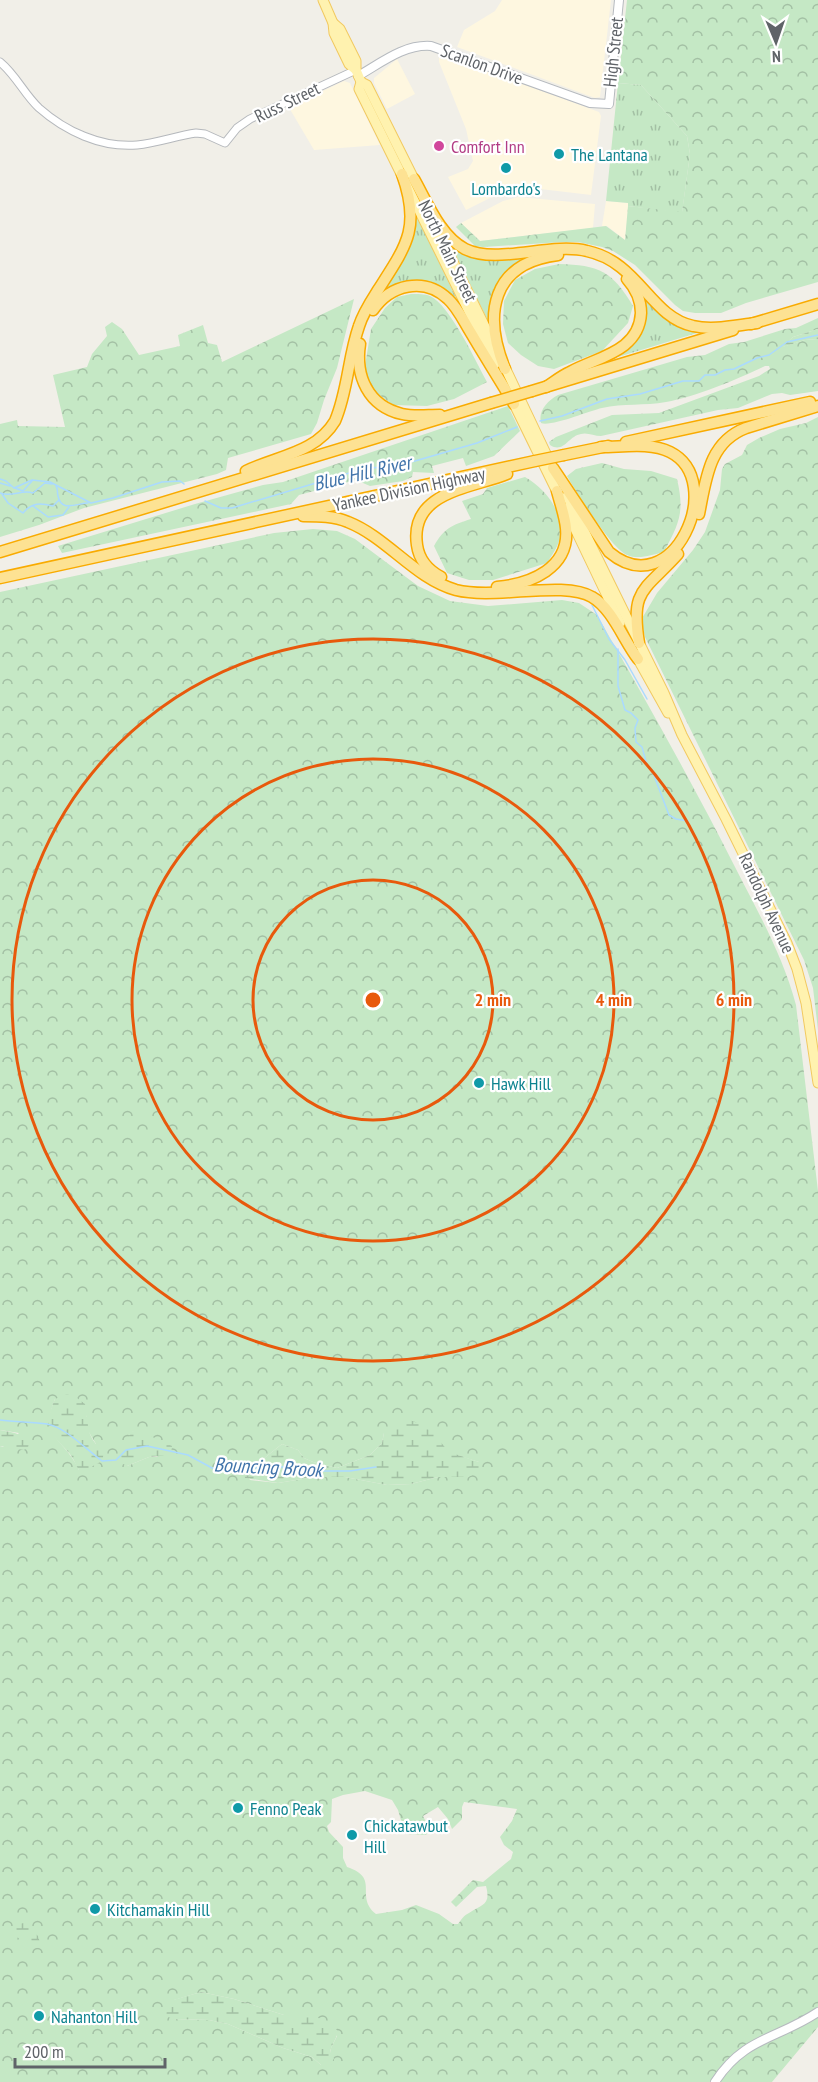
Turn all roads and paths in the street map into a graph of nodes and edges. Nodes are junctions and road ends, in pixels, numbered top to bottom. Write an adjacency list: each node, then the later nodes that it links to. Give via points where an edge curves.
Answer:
1 (323, 0): 4 (main road, North Main Street, via 333,33)
2 (619, 0): 5 (main road, High Street)
3 (0, 62): 4 (street, Russ Street, via 35,104 66,128 86,137 127,145 194,134 205,134 225,143 237,128 255,116)
4 (358, 76): 5 (main road, Scanlon Drive, via 406,49 431,46 590,103); 6 (main road, North Main Street, via 359,89); 7 (main road, North Main Street, via 368,85)
5 (609, 104)
6 (402, 174): 13 (main road, North Main Street); 20 (highway, via 411,204 408,238 362,318 333,424 309,446)
7 (414, 179): 9 (highway, via 446,233 467,250 485,254 567,248 594,252 625,269 680,322 707,328); 10 (main road, North Main Street)
8 (818, 304): 9 (highway)
9 (757, 323): 11 (highway)
10 (506, 369): 11 (highway, via 496,344 493,321 498,297 508,279 526,264 552,255 600,261 623,276 636,291 641,310 637,328 616,352 570,371); 16 (main road, North Main Street)
11 (546, 387): 15 (highway, bridge)
12 (818, 400): 17 (highway, Yankee Division Highway)
13 (514, 404): 15 (highway, via 447,298 420,286 401,287 382,299 364,330 358,361 363,384 377,402 397,412); 16 (main road, North Main Street)
14 (818, 406): 25 (highway, via 739,431 717,449 692,535 638,600 635,619)
15 (455, 414): 20 (highway)
16 (528, 424): 19 (main road, Randolph Avenue); 21 (main road, Randolph Avenue)
17 (601, 447): 18 (highway, Yankee Division Highway, bridge); 19 (highway, via 658,448 674,455 687,469 694,495 691,519 676,547 660,560 647,565 632,564 609,552)
18 (535, 462): 21 (highway, via 449,492 432,503 420,519 416,533 417,550 424,564 442,578 476,587 506,586 538,576 557,562 565,545 566,527); 22 (highway, Yankee Division Highway)
19 (553, 468): 25 (main road, Randolph Avenue)
20 (213, 487): 23 (highway)
21 (557, 491): 26 (main road, Randolph Avenue)
22 (282, 516): 24 (highway, Yankee Division Highway); 26 (highway, via 327,517 348,522 424,576 458,590 483,594 585,594 605,609)
23 (0, 552)
24 (0, 578)
25 (639, 643): 27 (main road, Randolph Avenue)
26 (638, 660): 27 (main road, Randolph Avenue)
27 (682, 735): 28 (main road, Randolph Avenue, via 794,960 807,1008)
28 (818, 1083)
29 (818, 2012): 30 (main road, via 747,2047 729,2062)
30 (715, 2082)

